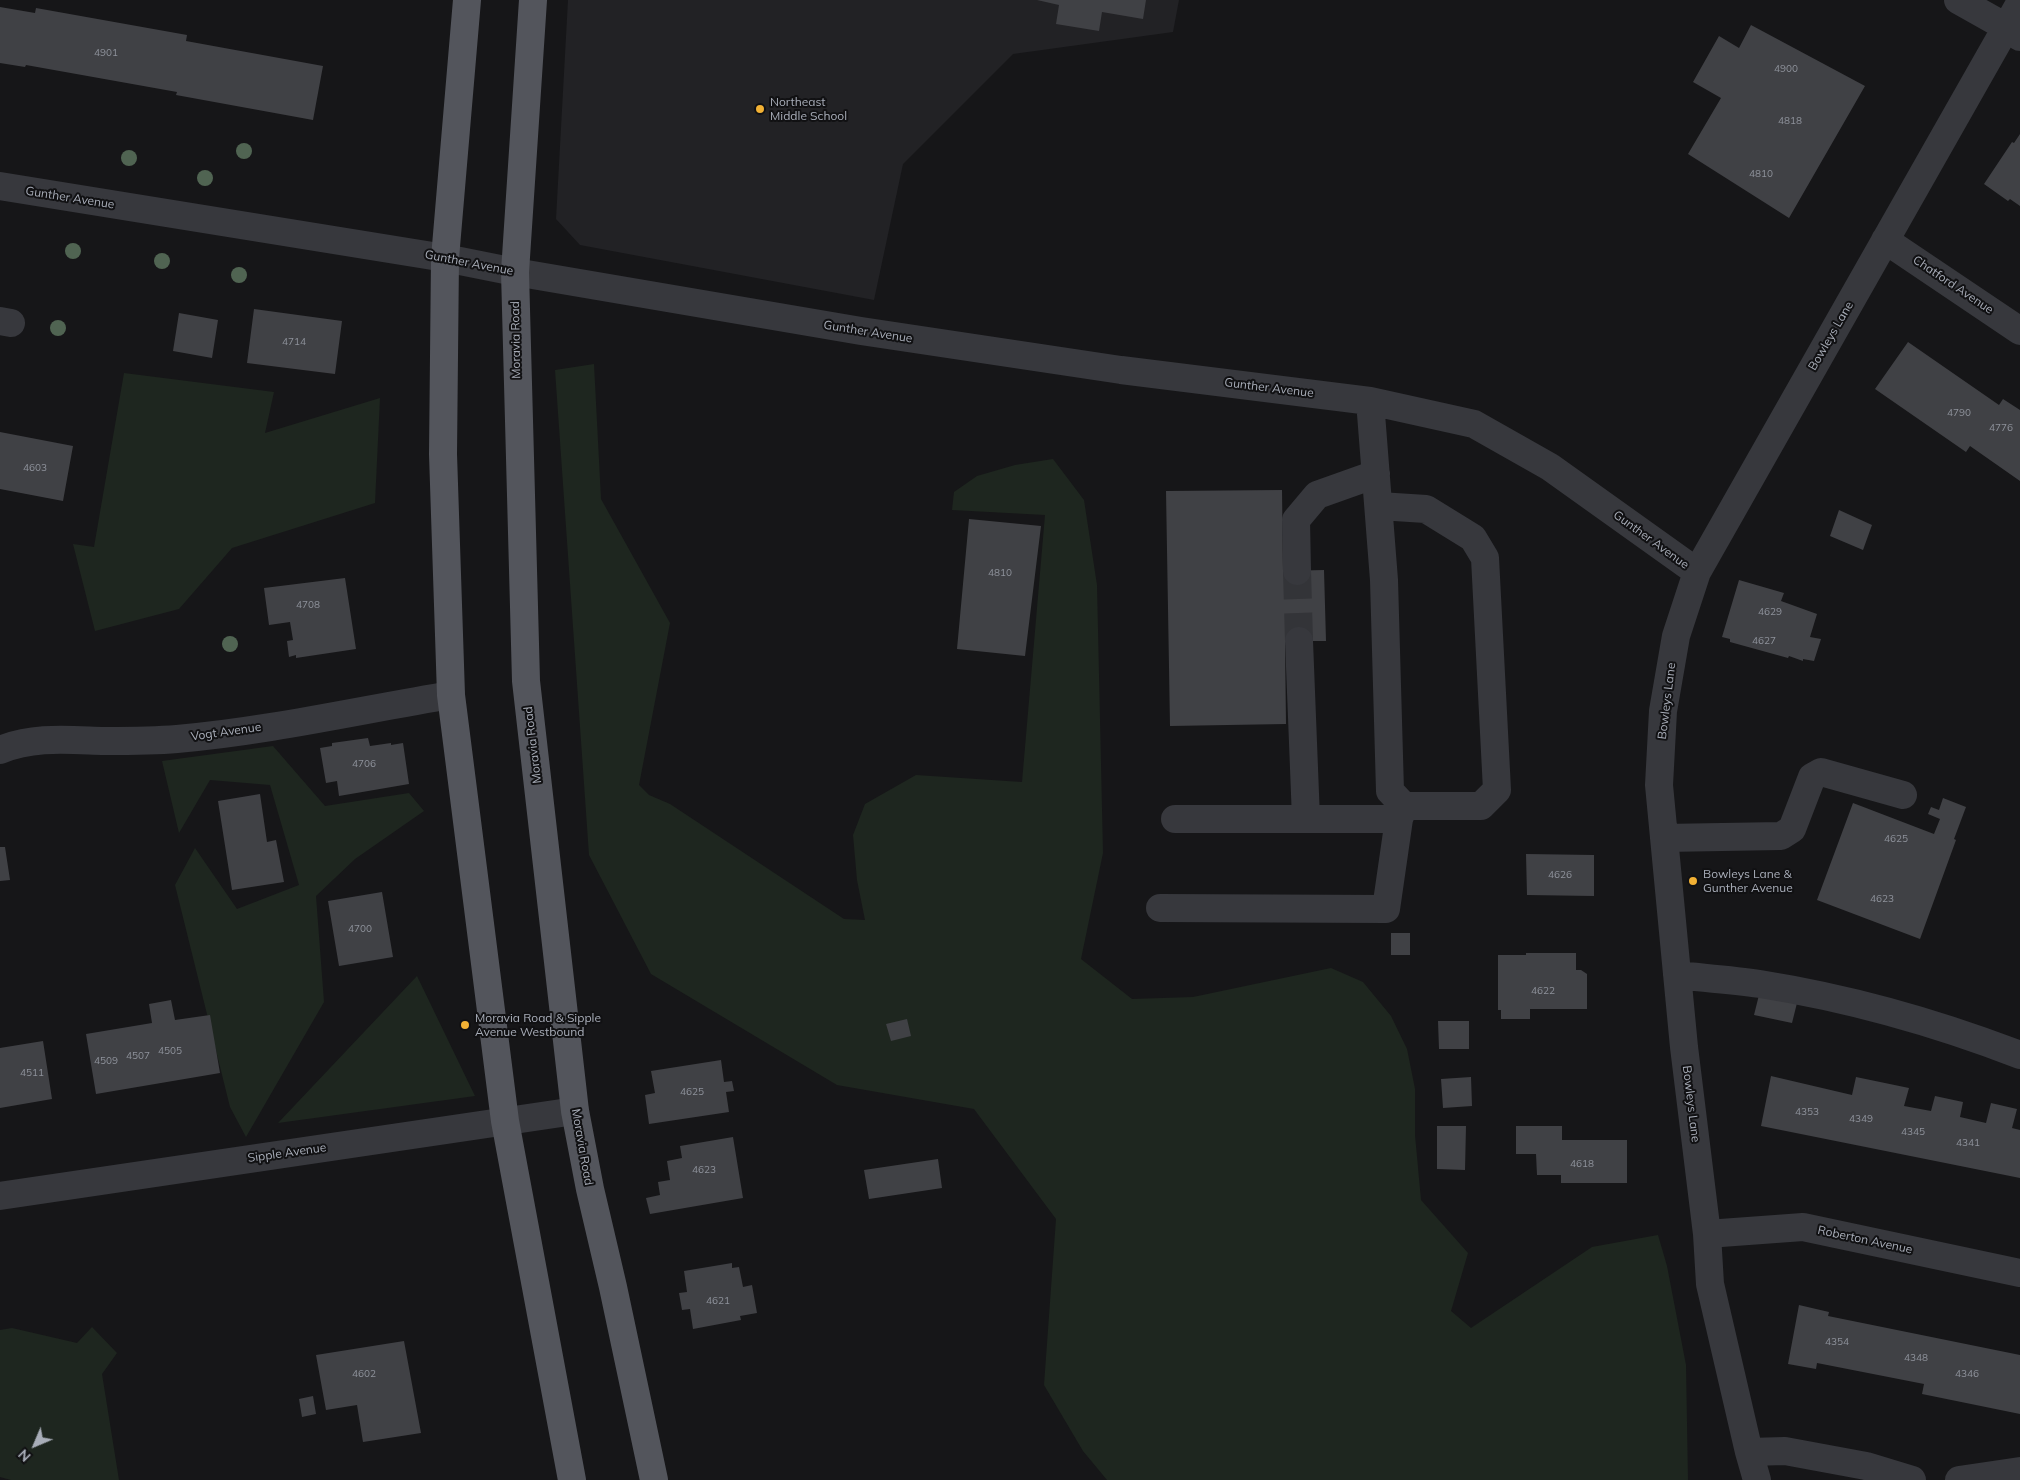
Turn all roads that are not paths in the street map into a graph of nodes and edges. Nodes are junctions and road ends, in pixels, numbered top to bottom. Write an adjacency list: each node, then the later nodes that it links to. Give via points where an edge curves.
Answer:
1 (467, 0): 8 (main road)
2 (533, 0): 9 (main road, Moravia Road)
3 (1958, 0): 5 (street)
4 (2020, 3): 5 (street, Bowleys Lane)
5 (2013, 32): 7 (street, Bowleys Lane)
6 (0, 186): 8 (street, Gunther Avenue)
7 (1885, 240): 10 (street, Chatford Avenue); 15 (street, Bowleys Lane)
8 (446, 258): 9 (street, Gunther Avenue); 17 (main road, via 443,454)
9 (515, 272): 11 (street, Gunther Avenue, via 861,331 1111,369); 27 (main road, Moravia Road, via 526,681)
10 (2020, 331)
11 (1370, 401): 12 (street); 15 (street, Gunther Avenue, via 1474,424 1550,467)
12 (1376, 474): 13 (street); 14 (street, via 1317,495 1296,520)
13 (1379, 506): 20 (street, via 1390,791); 20 (street, via 1426,509 1473,538 1485,558 1497,790 1481,806)
14 (1297, 570)
15 (1696, 572): 23 (street, Bowleys Lane, via 1676,636 1663,711 1659,785)
16 (1299, 641): 22 (street)
17 (451, 695): 18 (street, Vogt Avenue, via 234,732 176,739 44,739 16,743); 28 (main road)
18 (0, 750)
19 (1903, 795): 23 (street, via 1821,772 1812,777 1792,829 1781,836)
20 (1401, 813): 22 (street); 24 (street, via 1386,909)
21 (1175, 819): 22 (street)
22 (1306, 820)
23 (1664, 838): 25 (street, Bowleys Lane)
24 (1160, 908)
25 (1677, 975): 26 (street, via 1759,984 1832,998 1900,1016); 30 (street, Bowleys Lane)
26 (2020, 1055)
27 (575, 1111): 28 (street, Sipple Avenue); 35 (main road, Moravia Road)
28 (505, 1121): 29 (street, Sipple Avenue); 34 (main road)
29 (0, 1196)
30 (1707, 1234): 31 (street, Roberton Avenue, via 1803,1228); 32 (street, Bowleys Lane, via 1710,1284)
31 (2020, 1273)
32 (1749, 1452): 36 (street, Bowleys Lane); 37 (street, via 1785,1450 1866,1466)
33 (2020, 1470): 38 (street)
34 (572, 1480)
35 (654, 1480)
36 (1758, 1480)
37 (1912, 1480)
38 (1959, 1480)

